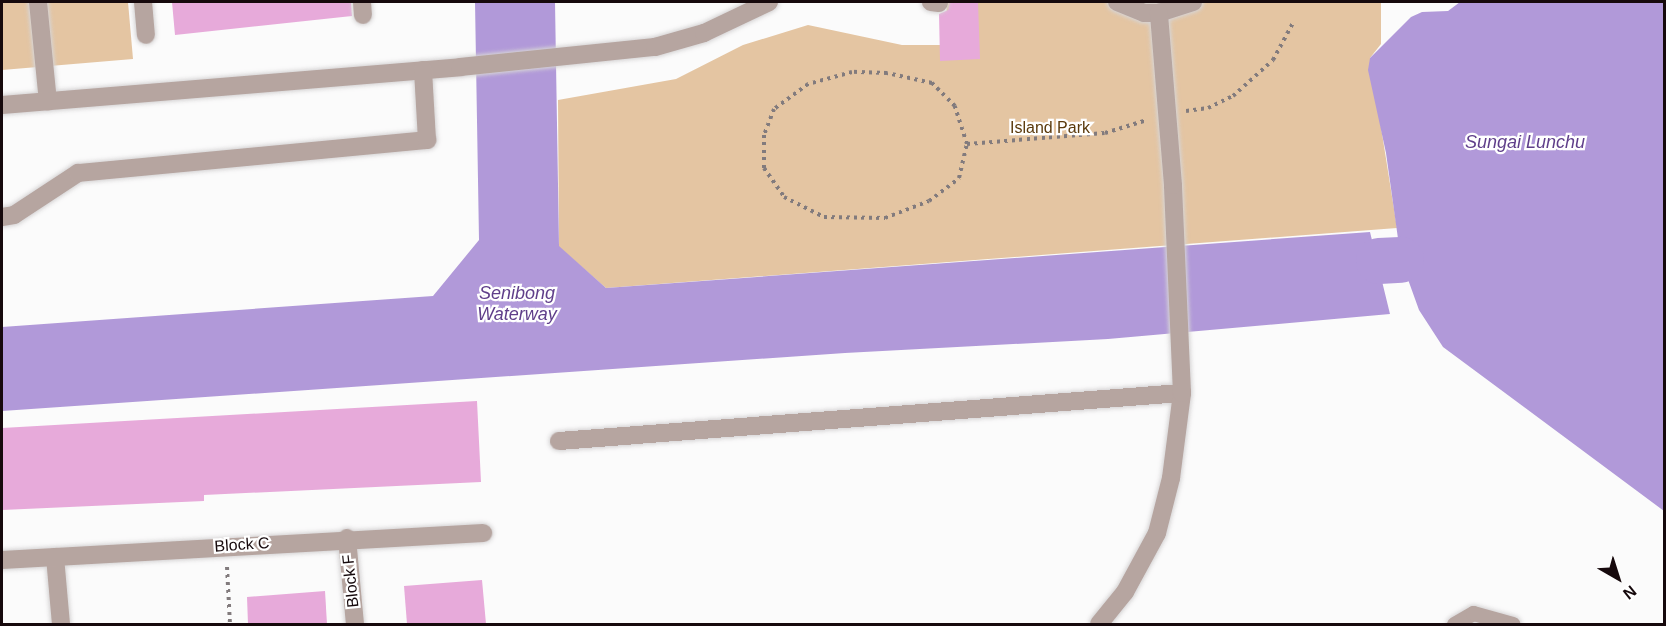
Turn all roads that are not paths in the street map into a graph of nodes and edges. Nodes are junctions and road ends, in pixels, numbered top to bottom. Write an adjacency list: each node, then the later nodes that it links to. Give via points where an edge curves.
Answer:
1 (38, 2): 9 (street)
2 (143, 2): 7 (street)
3 (769, 2): 8 (street, via 704,33 655,47)
4 (1117, 2): 6 (street, via 1144,13)
5 (1193, 2): 6 (street)
6 (1159, 13): 12 (street, via 1173,185)
7 (146, 34)
8 (423, 70): 9 (street); 11 (street, via 427,140 78,173 14,215)
9 (48, 102): 10 (street)
10 (2, 105)
11 (2, 216)
12 (1182, 393): 13 (street); 20 (street, via 1171,478 1157,533 1125,592)
13 (560, 441)
14 (483, 533): 15 (street, Block C)
15 (347, 538): 16 (street, Block C); 19 (street, Block F)
16 (55, 556): 17 (street, Block C); 18 (street)
17 (2, 560)
18 (61, 624)
19 (355, 624)
20 (1099, 624)
21 (1454, 624): 22 (lane, via 1473,613)
22 (1513, 624)

